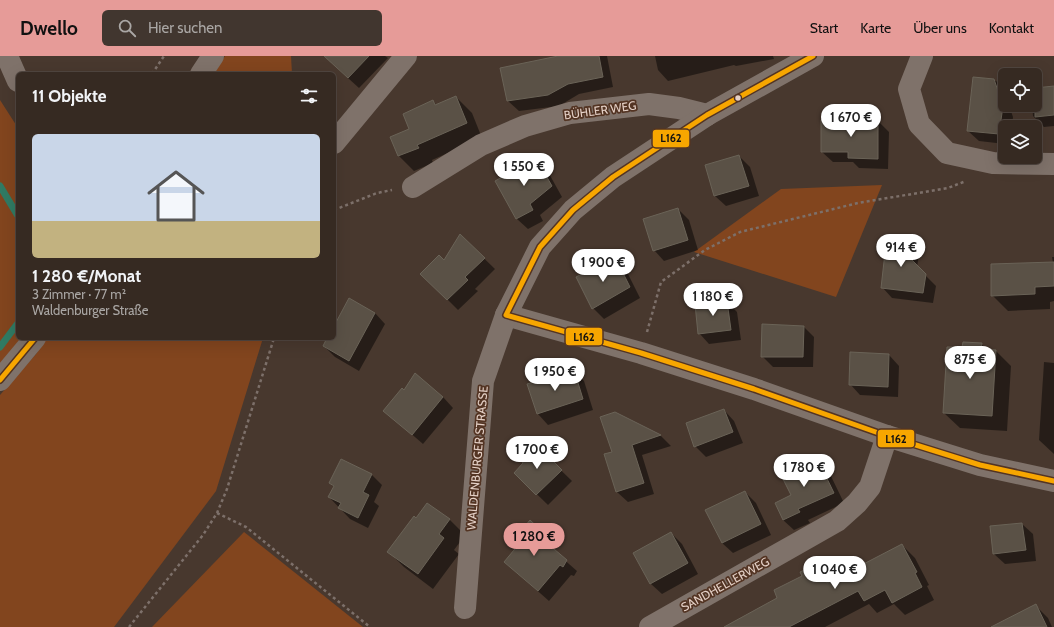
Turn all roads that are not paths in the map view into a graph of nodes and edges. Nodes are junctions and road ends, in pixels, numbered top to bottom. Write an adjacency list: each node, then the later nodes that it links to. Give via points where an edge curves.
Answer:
1 (7, 56): 7 (street)
2 (213, 56): 6 (street)
3 (406, 56): 9 (street)
4 (813, 56): 8 (street, WALDENBURGER STRASSE)
5 (922, 56): 10 (street, via 909,89 918,124 947,153 993,163)
6 (202, 72)
7 (16, 76)
8 (707, 115): 11 (street, BÜHLER WEG, via 649,104 570,113 526,126 481,145); 12 (street, WALDENBURGER STRASSE, via 613,177 573,210 540,247)
9 (336, 141)
10 (1054, 164)
11 (413, 187)
12 (506, 315): 15 (street, via 641,353 754,389); 17 (street, WALDENBURGER STRASSE, via 483,381)
13 (33, 340): 14 (street)
14 (0, 380)
15 (887, 436): 16 (street, via 980,465); 18 (street, SANDHELLERWEG, via 870,487 837,521)
16 (1054, 481)
17 (465, 608)
18 (650, 627)

